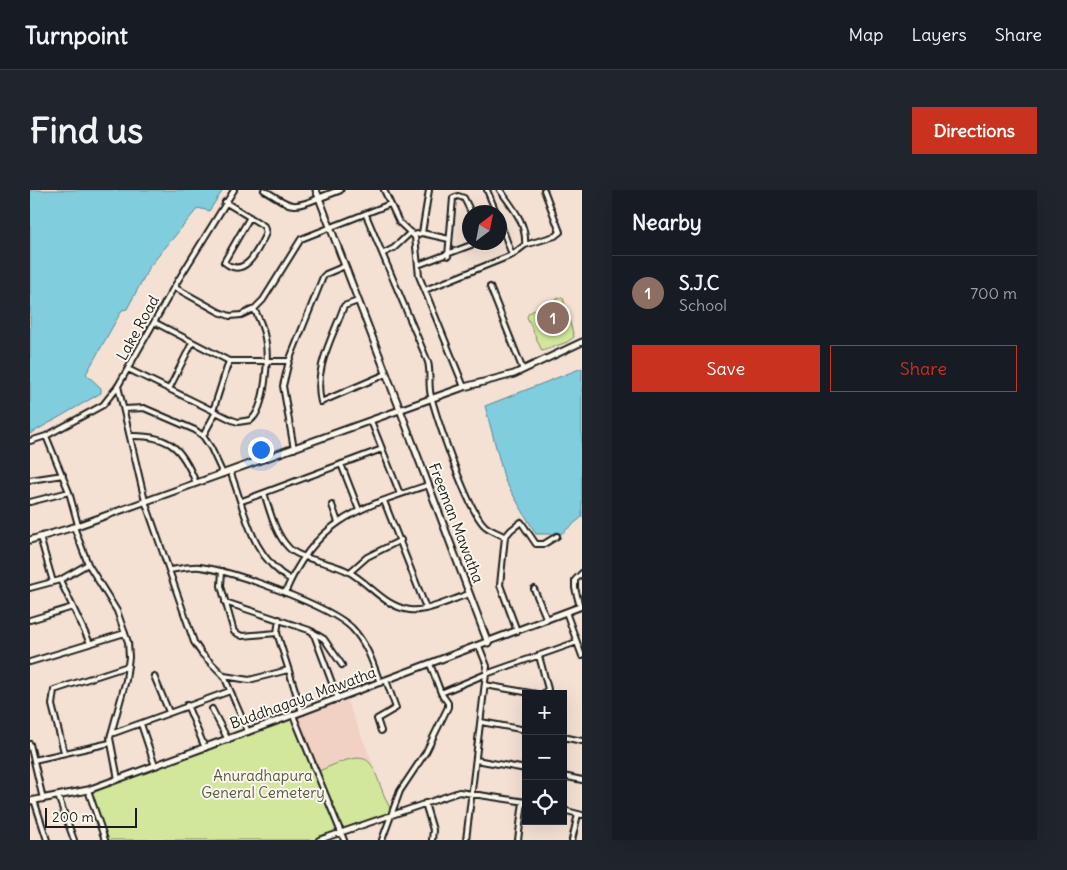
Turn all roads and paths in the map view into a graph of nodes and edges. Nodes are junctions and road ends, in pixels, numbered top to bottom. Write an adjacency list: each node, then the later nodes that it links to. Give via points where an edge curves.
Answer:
1 (234, 190): 11 (street, Lake Road)
2 (264, 190): 10 (street, via 292,207)
3 (316, 190): 10 (main road, Freeman Mawatha)
4 (384, 190): 12 (street)
5 (429, 190): 18 (street)
6 (487, 190): 14 (street)
7 (500, 190): 22 (street, via 524,228)
8 (544, 190): 22 (street, via 560,232)
9 (336, 191): 10 (main road)
10 (319, 198): 17 (main road, Freeman Mawatha)
11 (225, 202): 16 (street); 29 (street, Lake Road)
12 (390, 204): 15 (street); 19 (street, via 399,222)
13 (467, 205): 20 (street, via 464,198 453,198)
14 (493, 205)
15 (366, 214): 17 (street); 24 (street)
16 (250, 217): 16 (street, via 264,226 266,233 246,266 230,267 224,262)
17 (330, 226): 28 (main road, Freeman Mawatha); 33 (street, via 301,238 271,288)
18 (422, 233): 19 (street); 20 (street)
19 (412, 234): 24 (street); 27 (street)
20 (449, 239): 26 (street)
21 (507, 241): 25 (street)
22 (525, 245): 25 (street)
23 (462, 250): 26 (street)
24 (384, 253): 46 (street, via 428,362)
25 (512, 255): 31 (street)
26 (448, 256): 27 (street)
27 (418, 265): 31 (street)
28 (345, 266): 32 (main road, Freeman Mawatha); 39 (street, via 323,277)
29 (174, 287): 33 (street, via 230,316); 34 (street, Lake Road)
30 (490, 287): 41 (street)
31 (425, 290): 44 (street)
32 (358, 301): 42 (main road, Freeman Mawatha); 42 (street, via 344,306 322,365 317,387 320,402)
33 (254, 309): 37 (street, via 265,336)
34 (154, 322): 36 (street); 40 (street, Lake Road)
35 (582, 342): 41 (main road)
36 (192, 343): 38 (street); 45 (street)
37 (267, 360): 38 (street); 39 (street); 49 (street, via 262,391 251,420 238,422)
38 (229, 361): 49 (street)
39 (289, 361): 55 (street, via 283,386)
40 (128, 368): 43 (street, Lake Road); 45 (street)
41 (523, 370): 44 (main road)
42 (386, 374): 48 (main road, Freeman Mawatha)
43 (118, 386): 47 (street); 51 (street, Lake Road, via 92,413)
44 (464, 387): 46 (main road)
45 (169, 388): 49 (street)
46 (432, 398): 48 (main road); 77 (street, via 475,515 486,527)
47 (124, 409): 52 (street); 53 (street, via 144,408 186,425)
48 (400, 410): 50 (main road); 63 (main road, Freeman Mawatha)
49 (214, 412): 53 (street)
50 (371, 421): 55 (main road); 56 (street)
51 (46, 436): 54 (street, Lake Road); 60 (street)
52 (130, 436): 62 (street, via 151,437 178,448); 67 (street)
53 (203, 436): 59 (street)
54 (30, 441)
55 (294, 449): 58 (main road)
56 (382, 449): 57 (street); 66 (street)
57 (341, 464): 65 (street); 72 (street)
58 (230, 471): 59 (main road); 68 (street)
59 (223, 474): 62 (main road)
60 (63, 475): 61 (street); 64 (street)
61 (30, 480)
62 (196, 483): 67 (main road)
63 (428, 485): 66 (street); 92 (main road, Freeman Mawatha)
64 (69, 492): 70 (street); 74 (street)
65 (264, 493): 68 (street); 80 (street, via 282,540 291,550)
66 (400, 494): 69 (street)
67 (145, 501): 74 (main road); 82 (street)
68 (242, 501): 87 (street, via 254,542 266,560)
69 (384, 501): 72 (street); 79 (street)
70 (30, 502)
71 (332, 505): 73 (street)
72 (359, 510): 73 (street)
73 (338, 522): 80 (street)
74 (76, 526): 76 (main road); 81 (street)
75 (557, 536): 77 (street, via 544,544 536,544 521,522)
76 (40, 537): 78 (main road); 88 (street)
77 (505, 538): 101 (street, via 500,585)
78 (30, 540)
79 (401, 540): 84 (street, via 367,556); 96 (street)
80 (304, 556): 84 (street); 87 (street)
81 (88, 564): 86 (street); 102 (street, via 117,610)
82 (169, 570): 83 (street, via 198,567); 118 (street, via 194,642)
83 (222, 570): 91 (street); 93 (street)
84 (350, 572): 96 (street, via 399,608 412,611)
85 (582, 573): 94 (street, via 575,580)
86 (60, 580): 88 (street); 95 (street)
87 (291, 580): 91 (street)
88 (53, 582): 89 (street)
89 (30, 588)
90 (534, 589): 100 (street)
91 (285, 593): 120 (street, via 313,604 351,627 367,648)
92 (469, 594): 96 (street); 107 (main road, Freeman Mawatha)
93 (225, 602): 99 (street); 104 (street, via 231,626 238,634)
94 (581, 606): 97 (main road, Buddhagaya Mawatha)
95 (73, 607): 98 (street); 106 (street)
96 (426, 608)
97 (566, 612): 100 (main road, Buddhagaya Mawatha); 105 (street)
98 (30, 620)
99 (279, 620): 103 (street); 104 (street)
100 (547, 620): 101 (main road, Buddhagaya Mawatha)
101 (517, 631): 107 (main road, Buddhagaya Mawatha)
102 (125, 632): 106 (street); 114 (street)
103 (313, 632): 113 (street, via 324,639); 126 (street)
104 (277, 633): 115 (street)
105 (577, 642): 109 (street); 110 (street)
106 (90, 643): 111 (street)
107 (488, 643): 108 (main road, Buddhagaya Mawatha)
108 (479, 646): 112 (main road, Buddhagaya Mawatha); 116 (street, via 487,666)
109 (539, 656): 116 (street); 122 (street)
110 (582, 656)
111 (30, 662)
112 (430, 664): 119 (main road, Buddhagaya Mawatha); 125 (street)
113 (342, 665)
114 (128, 666): 137 (street); 144 (street, via 54,690 52,705)
115 (288, 670): 118 (street, via 249,680); 130 (street)
116 (486, 674): 121 (street); 125 (street)
117 (154, 676): 129 (street)
118 (224, 676): 123 (street)
119 (386, 680): 120 (main road, Buddhagaya Mawatha); 135 (street, via 396,708 377,719)
120 (380, 683): 126 (main road, Buddhagaya Mawatha)
121 (485, 685): 124 (street); 132 (street)
122 (547, 690)
123 (230, 691): 127 (street); 136 (street)
124 (522, 692)
125 (441, 693): 161 (street, via 448,707 426,752 400,792)
126 (338, 699): 130 (main road, Buddhagaya Mawatha)
127 (187, 705): 129 (street); 143 (street)
128 (212, 709): 139 (street)
129 (169, 712): 133 (street)
130 (302, 712): 131 (main road, Buddhagaya Mawatha)
131 (293, 715): 136 (main road, Buddhagaya Mawatha); 163 (street)
132 (481, 722): 134 (street); 146 (street)
133 (141, 724): 137 (street); 147 (street)
134 (522, 729)
135 (381, 731)
136 (248, 732): 139 (main road, Buddhagaya Mawatha)
137 (110, 734): 141 (street)
138 (567, 738): 140 (street)
139 (228, 740): 143 (main road, Buddhagaya Mawatha)
140 (582, 741)
141 (110, 743): 144 (street); 150 (street)
142 (30, 744): 145 (street)
143 (205, 748): 147 (main road, Buddhagaya Mawatha)
144 (64, 752): 145 (street)
145 (34, 760): 155 (street)
146 (476, 760): 148 (street); 153 (street)
147 (155, 766): 150 (main road, Buddhagaya Mawatha)
148 (522, 768)
149 (567, 777): 151 (street)
150 (118, 779): 152 (main road, Buddhagaya Mawatha)
151 (582, 780)
152 (88, 790): 154 (main road, Buddhagaya Mawatha); 166 (street)
153 (472, 793): 157 (street); 158 (street, via 459,792); 171 (street)
154 (58, 796): 155 (main road, Buddhagaya Mawatha); 165 (street)
155 (43, 799): 156 (main road, Buddhagaya Mawatha)
156 (32, 801): 164 (street)
157 (522, 802)
158 (425, 803): 161 (street); 170 (street, via 433,830)
159 (567, 811): 160 (street)
160 (580, 814): 173 (street)
161 (392, 815): 163 (street); 169 (street)
162 (522, 815): 172 (street)
163 (341, 832): 167 (street); 168 (street)
164 (47, 840)
165 (74, 840)
166 (105, 840)
167 (319, 840)
168 (344, 840)
169 (382, 840)
170 (432, 840)
171 (466, 840)
172 (518, 840)
173 (572, 840)

